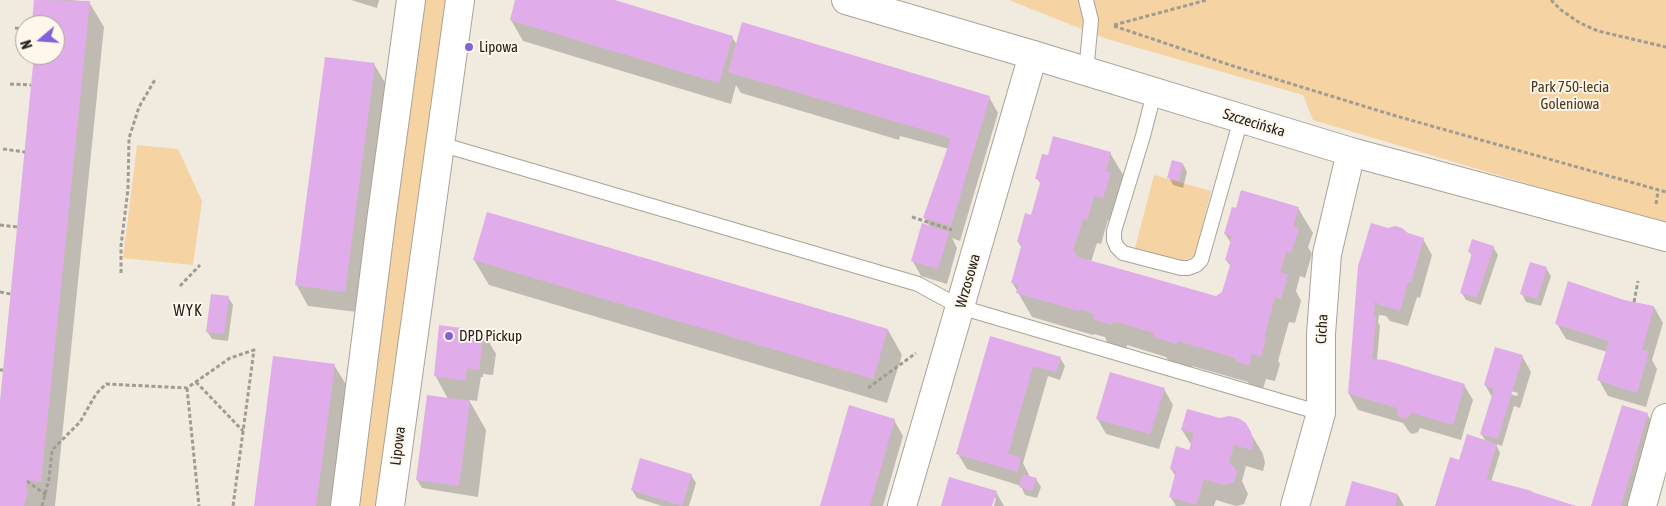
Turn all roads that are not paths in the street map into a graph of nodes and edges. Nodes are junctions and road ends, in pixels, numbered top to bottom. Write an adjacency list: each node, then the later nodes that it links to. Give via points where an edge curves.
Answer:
1 (411, 0): 16 (street)
2 (460, 0): 9 (street, Lipowa)
3 (846, 0): 5 (street, Szczecińska)
4 (1086, 0): 6 (lane, via 1090,20)
5 (1033, 55): 6 (street, Szczecińska); 12 (street, Wrzosowa)
6 (1086, 72): 7 (street, Szczecińska)
7 (1154, 93): 8 (street, Szczecińska); 8 (lane, via 1114,231 1114,240 1123,253 1181,268 1196,265 1201,260)
8 (1241, 119): 10 (street, Szczecińska)
9 (440, 144): 12 (lane, via 918,284); 17 (street, Lipowa)
10 (1351, 152): 11 (street, Szczecińska); 13 (street, Cicha, via 1327,254 1321,334)
11 (1666, 237)
12 (960, 307): 13 (lane); 18 (street, Wrzosowa)
13 (1321, 413): 19 (street, Cicha)
14 (1664, 432): 15 (street)
15 (1650, 477): 20 (street); 21 (street)
16 (346, 506)
17 (390, 506)
18 (902, 506)
19 (1295, 506)
20 (1642, 506)
21 (1658, 506)

